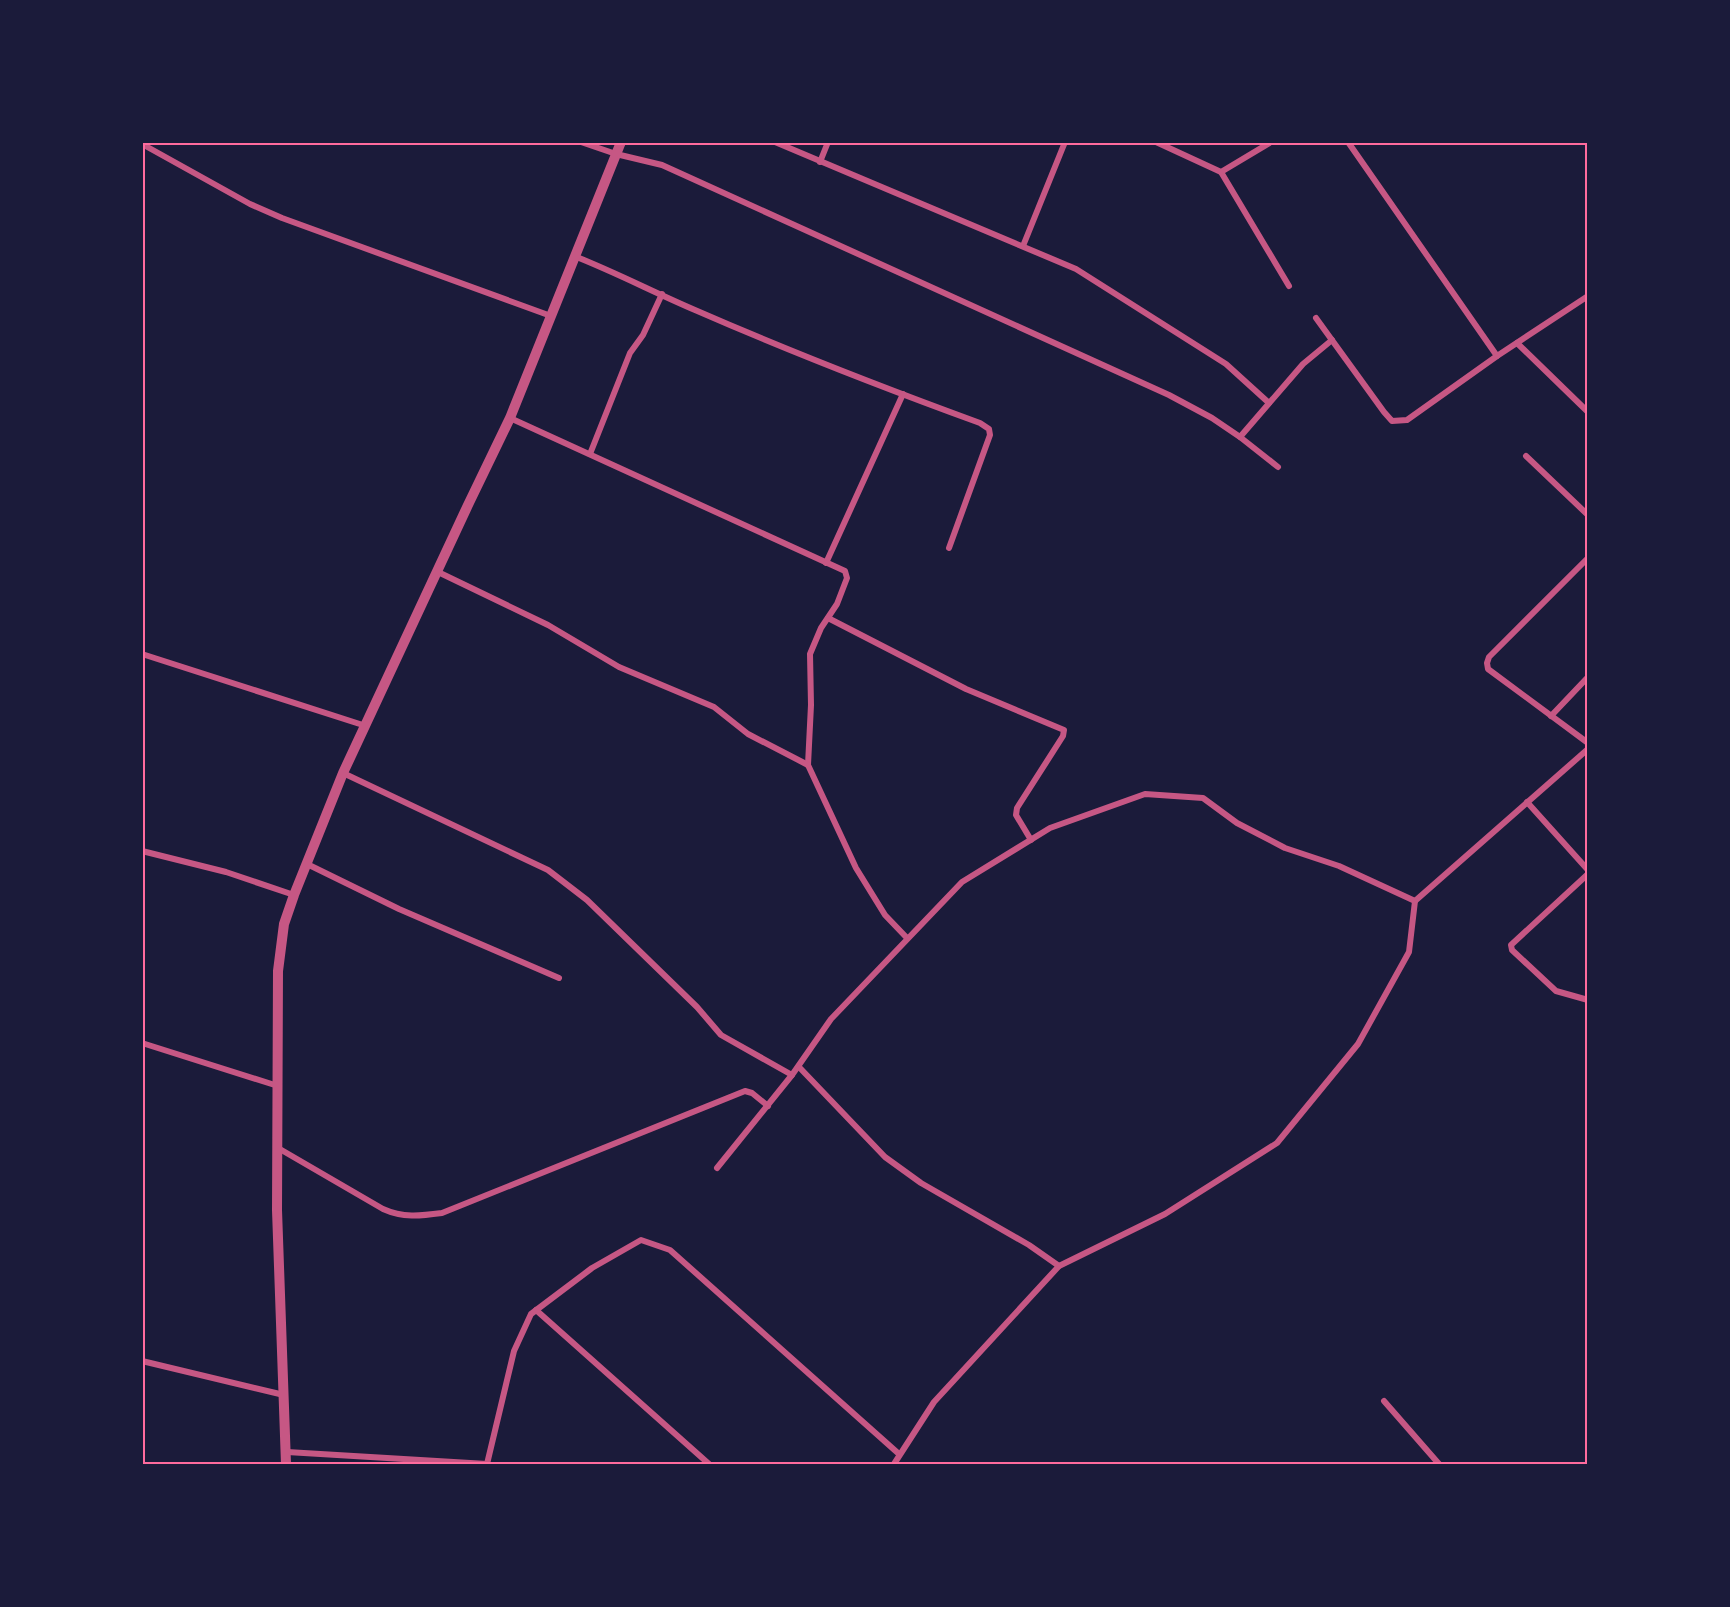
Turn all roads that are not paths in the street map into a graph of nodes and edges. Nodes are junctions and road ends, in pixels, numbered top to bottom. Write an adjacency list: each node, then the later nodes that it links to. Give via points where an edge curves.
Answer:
1 (581, 142): 10 (street)
2 (621, 142): 10 (street)
3 (775, 142): 11 (street)
4 (828, 142): 11 (street)
5 (1065, 142): 13 (street)
6 (1155, 142): 12 (street)
7 (1271, 142): 12 (street)
8 (1348, 142): 22 (street)
9 (142, 144): 18 (street, via 249,204 282,218)
10 (616, 154): 14 (street); 27 (street, via 673,169 1169,394)
11 (820, 162): 13 (street)
12 (1221, 172): 15 (street)
13 (1023, 246): 24 (street, via 1076,269 1226,364)
14 (574, 256): 16 (street); 18 (street)
15 (1289, 286)
16 (662, 294): 23 (street); 28 (street, via 630,353)
17 (1587, 296): 21 (street)
18 (551, 315): 26 (street)
19 (1316, 318): 20 (street)
20 (1332, 340): 22 (street, via 1392,421 1407,420); 24 (street, via 1303,364)
21 (1517, 343): 22 (street); 25 (street)
22 (1497, 356)
23 (903, 394): 32 (street, via 989,429); 34 (street)
24 (1269, 404): 27 (street)
25 (1587, 412)
26 (510, 418): 28 (street); 35 (street)
27 (1240, 437): 30 (street)
28 (590, 454): 34 (street)
29 (1526, 456): 31 (street)
30 (1278, 467)
31 (1587, 515)
32 (949, 548)
33 (1587, 558): 39 (street, via 1487,663 1488,669)
34 (826, 563): 36 (street, via 845,571 848,578)
35 (438, 572): 40 (street); 43 (street, via 548,625 619,667 714,707 748,734)
36 (828, 618): 43 (street, via 810,654); 46 (street, via 966,689 1064,730 1017,808 1016,815)
37 (142, 654): 40 (street)
38 (1587, 677): 39 (street)
39 (1551, 716): 41 (street)
40 (366, 726): 44 (street)
41 (1587, 742)
42 (1587, 749): 45 (street)
43 (808, 765): 52 (street, via 856,868 885,915)
44 (344, 773): 48 (street); 57 (street, via 548,870 587,900 721,1035)
45 (1527, 802): 49 (street); 51 (street)
46 (1031, 840): 51 (street, via 1050,828 1145,794 1203,798 1237,823 1285,848 1339,866); 52 (street, via 962,882)
47 (142, 851): 50 (street, via 226,872)
48 (307, 864): 50 (street); 53 (street, via 399,909)
49 (1587, 872): 54 (street, via 1511,945 1512,951 1556,991)
50 (294, 895): 58 (street, via 284,924 278,971)
51 (1415, 901): 62 (street, via 1409,951 1358,1044 1277,1143 1166,1214)
52 (907, 938): 56 (street, via 831,1019)
53 (559, 978)
54 (1587, 1000)
55 (142, 1043): 58 (street)
56 (799, 1066): 57 (street); 62 (street, via 885,1157)
57 (792, 1075): 59 (street)
58 (278, 1086): 60 (street)
59 (768, 1106): 60 (street, via 745,1091 442,1213 416,1217 383,1209); 61 (street)
60 (278, 1148): 65 (street)
61 (717, 1168)
62 (1059, 1266): 68 (street, via 933,1402)
63 (536, 1310): 68 (street, via 592,1268 641,1240 670,1250); 70 (street, via 514,1351); 71 (street)
64 (142, 1361): 65 (street)
65 (284, 1395): 67 (street)
66 (1384, 1401): 73 (street)
67 (286, 1452): 69 (street); 70 (street)
68 (899, 1454): 72 (street)
69 (286, 1464)
70 (487, 1464)
71 (709, 1464)
72 (894, 1464)
73 (1438, 1464)

